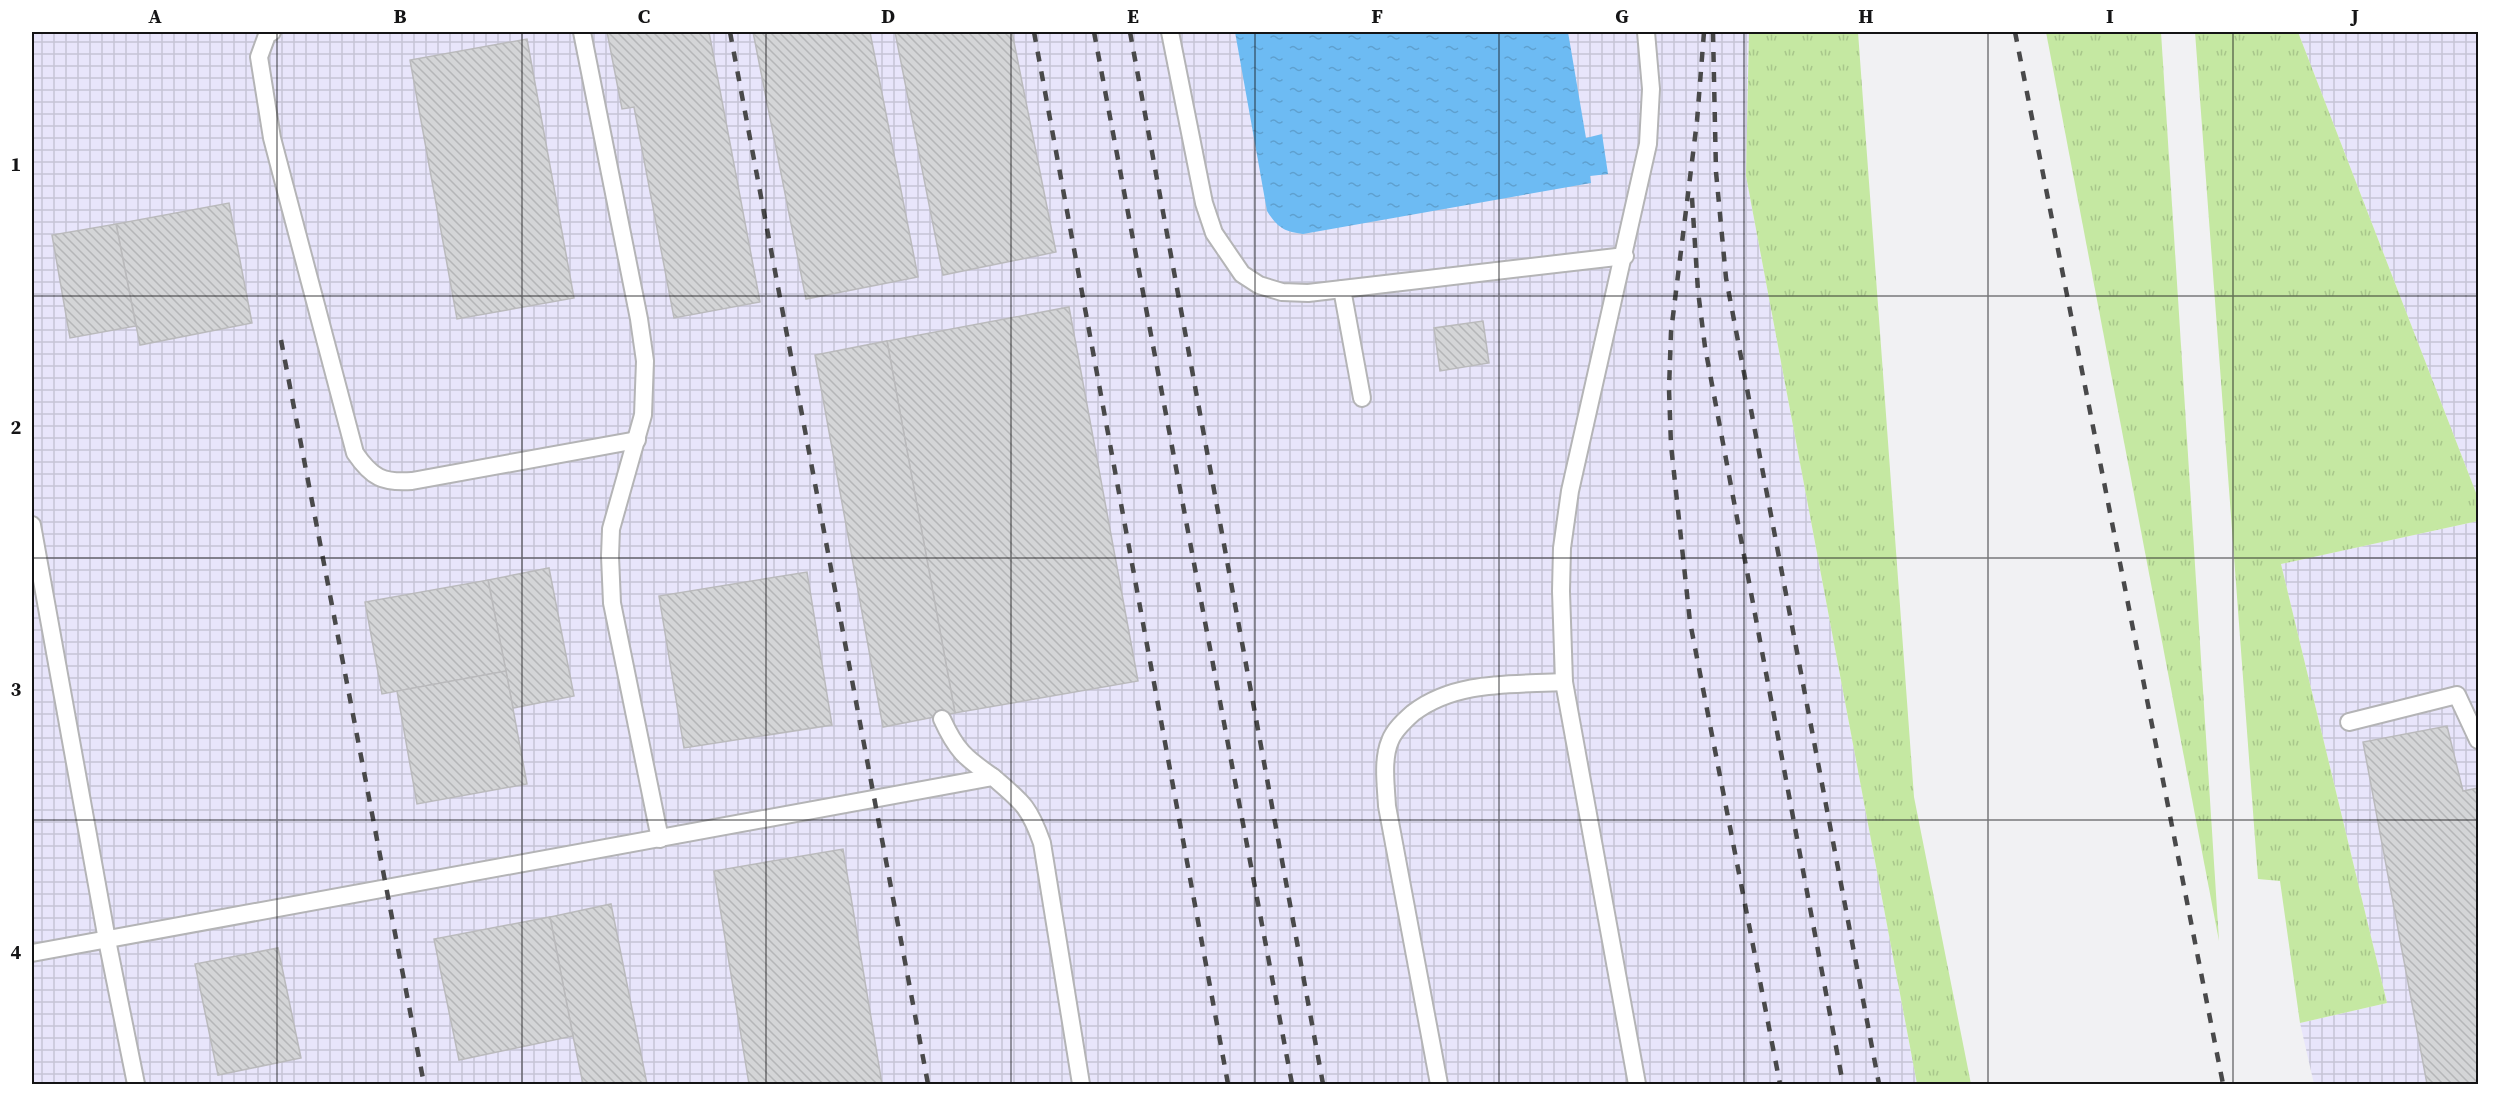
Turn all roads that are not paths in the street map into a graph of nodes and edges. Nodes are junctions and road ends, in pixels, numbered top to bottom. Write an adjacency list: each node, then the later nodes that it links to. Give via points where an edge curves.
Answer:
1 (272, 32): 8 (lane, via 267,35 260,57 272,138 355,453 365,467 378,478 412,482)
2 (582, 32): 8 (lane, via 645,361 645,391)
3 (1170, 32): 6 (lane, via 1204,203 1214,233 1228,256 1242,274 1259,285 1282,292)
4 (1646, 32): 5 (lane, via 1651,89 1648,144)
5 (1625, 256): 6 (lane); 10 (lane, via 1562,548)
6 (1342, 289): 7 (lane)
7 (1362, 398)
8 (637, 440): 15 (lane, via 611,530 612,603)
9 (32, 525): 16 (lane)
10 (1564, 682): 20 (lane, via 1472,687 1442,695 1401,723 1389,742 1387,806); 21 (lane)
11 (942, 719): 14 (lane, via 953,744 970,762)
12 (2349, 722): 13 (lane, via 2457,695)
13 (2478, 740)
14 (993, 777): 15 (lane); 19 (lane, via 1024,804 1042,843)
15 (660, 839): 16 (lane)
16 (107, 940): 17 (lane); 18 (lane)
17 (32, 953)
18 (136, 1084)
19 (1082, 1084)
20 (1440, 1084)
21 (1637, 1084)

